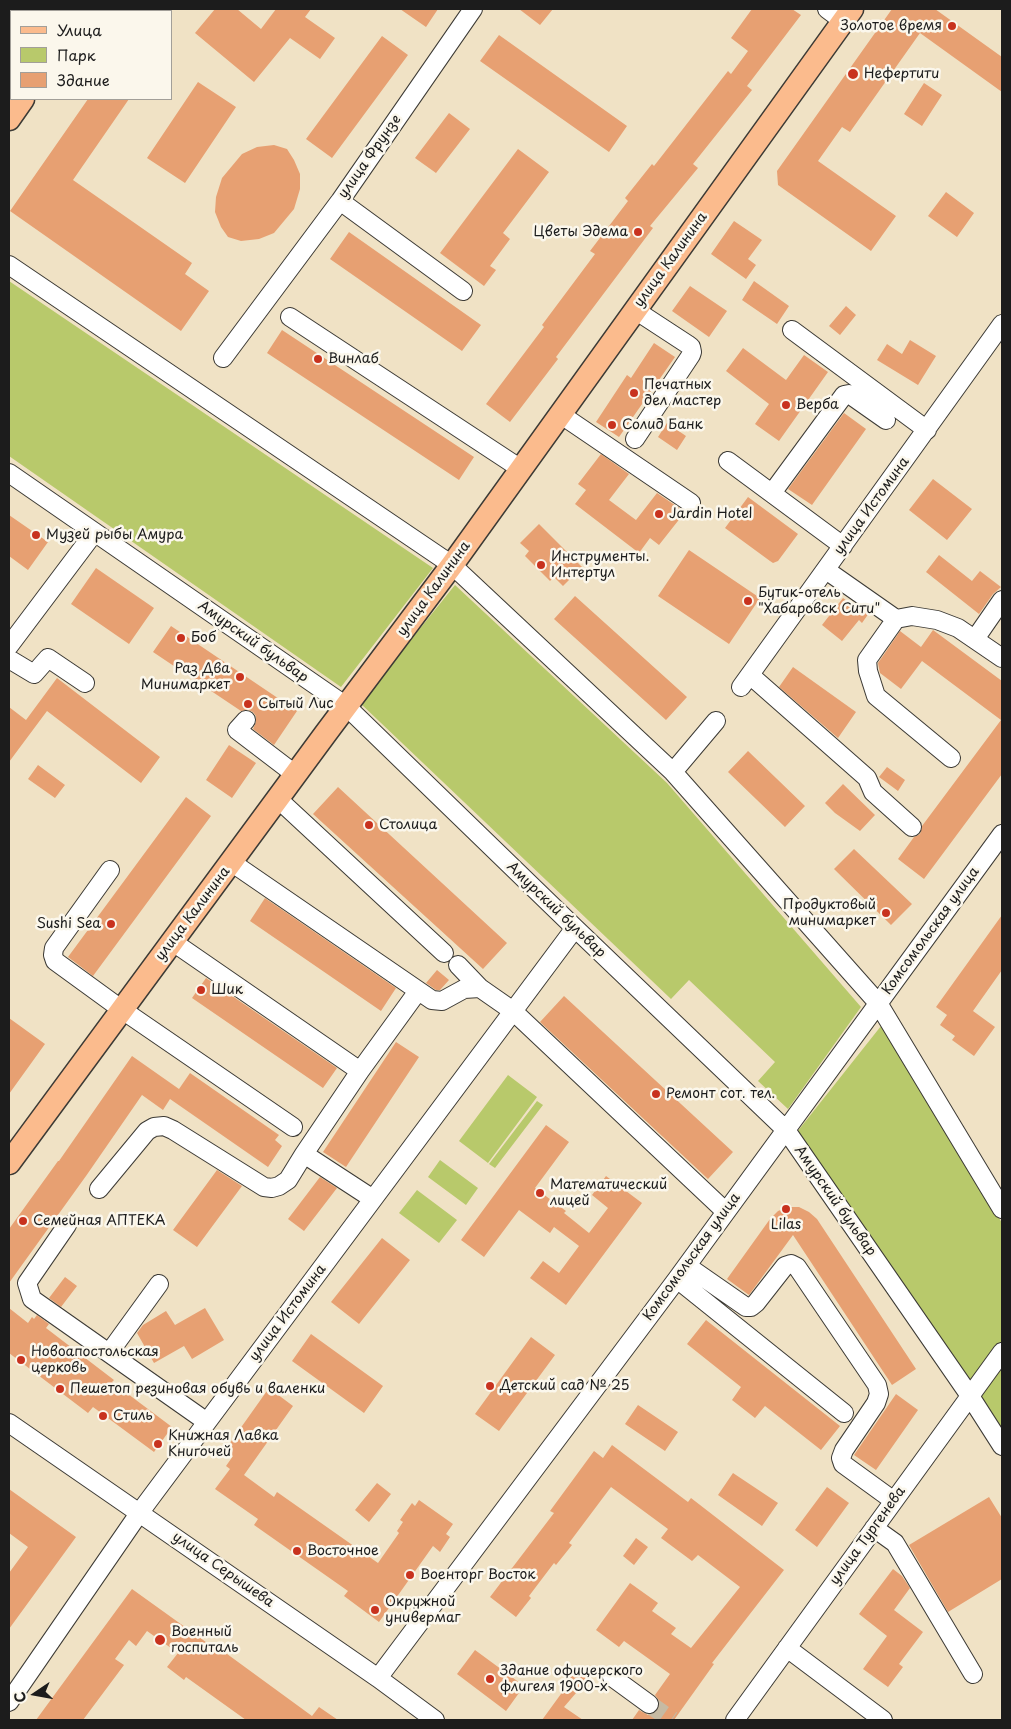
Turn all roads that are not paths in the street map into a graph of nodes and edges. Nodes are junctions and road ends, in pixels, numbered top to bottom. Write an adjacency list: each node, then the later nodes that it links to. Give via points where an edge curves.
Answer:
1 (473, 9): 5 (street, улица Фрунзе)
2 (841, 13): 8 (main road, улица Калинина)
3 (22, 100): 4 (main road)
4 (9, 119)
5 (340, 201): 7 (street); 12 (street, улица Фрунзе)
6 (9, 265): 24 (street)
7 (463, 291)
8 (635, 310): 13 (main road, улица Калинина); 16 (street, via 687,344 692,352)
9 (290, 318): 18 (street)
10 (1002, 324): 15 (street, улица Истомина)
11 (792, 330): 15 (street)
12 (223, 358)
13 (560, 414): 18 (main road, улица Калинина); 21 (street)
14 (886, 420): 20 (street, via 849,394 844,395)
15 (927, 430): 23 (street, улица Истомина)
16 (635, 439)
17 (728, 460): 20 (street)
18 (521, 469): 24 (main road, улица Калинина)
19 (9, 473): 22 (street, Амурский бульвар)
20 (772, 493): 23 (street)
21 (691, 503)
22 (94, 533): 29 (street); 33 (street, Амурский бульвар)
23 (843, 546): 25 (street, улица Истомина)
24 (452, 565): 33 (main road, улица Калинина); 37 (street)
25 (826, 570): 27 (street); 40 (street, улица Истомина, via 746,681 867,778 873,792)
26 (1002, 600): 28 (street)
27 (896, 619): 28 (street, via 912,616 937,620 958,628); 36 (street, via 867,660 876,696)
28 (975, 640): 30 (street)
29 (9, 646)
30 (1002, 658)
31 (9, 659): 32 (street, via 34,674 48,658)
32 (85, 683)
33 (346, 706): 38 (main road, улица Калинина); 44 (street, Амурский бульвар)
34 (246, 720): 38 (street, via 236,730)
35 (716, 721): 37 (street)
36 (951, 758)
37 (673, 772): 50 (street)
38 (296, 775): 39 (main road, улица Калинина)
39 (278, 799): 42 (main road, улица Калинина); 46 (street)
40 (912, 826)
41 (1002, 834): 50 (street, Комсомольская улица)
42 (231, 862): 45 (main road, улица Калинина); 49 (street)
43 (110, 870): 51 (street, via 54,948 53,955 55,961)
44 (574, 928): 52 (street, улица Истомина); 55 (street, Амурский бульвар)
45 (173, 942): 51 (main road, улица Калинина); 53 (street)
46 (444, 953)
47 (458, 965): 48 (street)
48 (480, 988): 49 (street, via 464,989 442,1001 432,1000); 52 (street)
49 (418, 991): 53 (street)
50 (878, 1003): 55 (street, Комсомольская улица); 60 (street)
51 (121, 1010): 54 (street); 57 (main road, улица Калинина)
52 (513, 1011): 59 (street, улица Истомина); 61 (street)
53 (360, 1071): 56 (street)
54 (293, 1127)
55 (786, 1130): 61 (street, Комсомольская улица); 67 (street, Амурский бульвар)
56 (304, 1154): 58 (street, via 288,1180 279,1186 264,1187 173,1130 164,1126 154,1127 147,1131); 59 (street)
57 (9, 1163)
58 (99, 1188)
59 (373, 1199): 69 (street, улица Истомина)
60 (1002, 1209)
61 (726, 1212): 63 (street, Комсомольская улица)
62 (67, 1225): 66 (street, via 27,1282 32,1299)
63 (682, 1272): 68 (street); 72 (street, via 751,1307 785,1266 797,1267 877,1385 876,1403 844,1450 843,1464); 78 (street, Комсомольская улица)
64 (159, 1284): 66 (street)
65 (1002, 1352): 67 (street, улица Тургенева)
66 (109, 1353): 69 (street)
67 (970, 1396): 71 (street, Амурский бульвар); 72 (street, улица Тургенева)
68 (844, 1413)
69 (207, 1422): 73 (street, улица Истомина)
70 (9, 1423): 73 (street, улица Серышева)
71 (1002, 1446)
72 (894, 1501): 74 (street, улица Тургенева)
73 (140, 1512): 78 (street, улица Серышева); 79 (street, улица Истомина)
74 (874, 1528): 75 (street, улица Тургенева); 76 (street, via 894,1543)
75 (787, 1648): 82 (street, улица Тургенева); 83 (street)
76 (973, 1674)
77 (612, 1677): 80 (street)
78 (378, 1678): 81 (street, улица Серышева)
79 (9, 1702)
80 (649, 1704)
81 (435, 1720)
82 (735, 1720)
83 (883, 1720)

